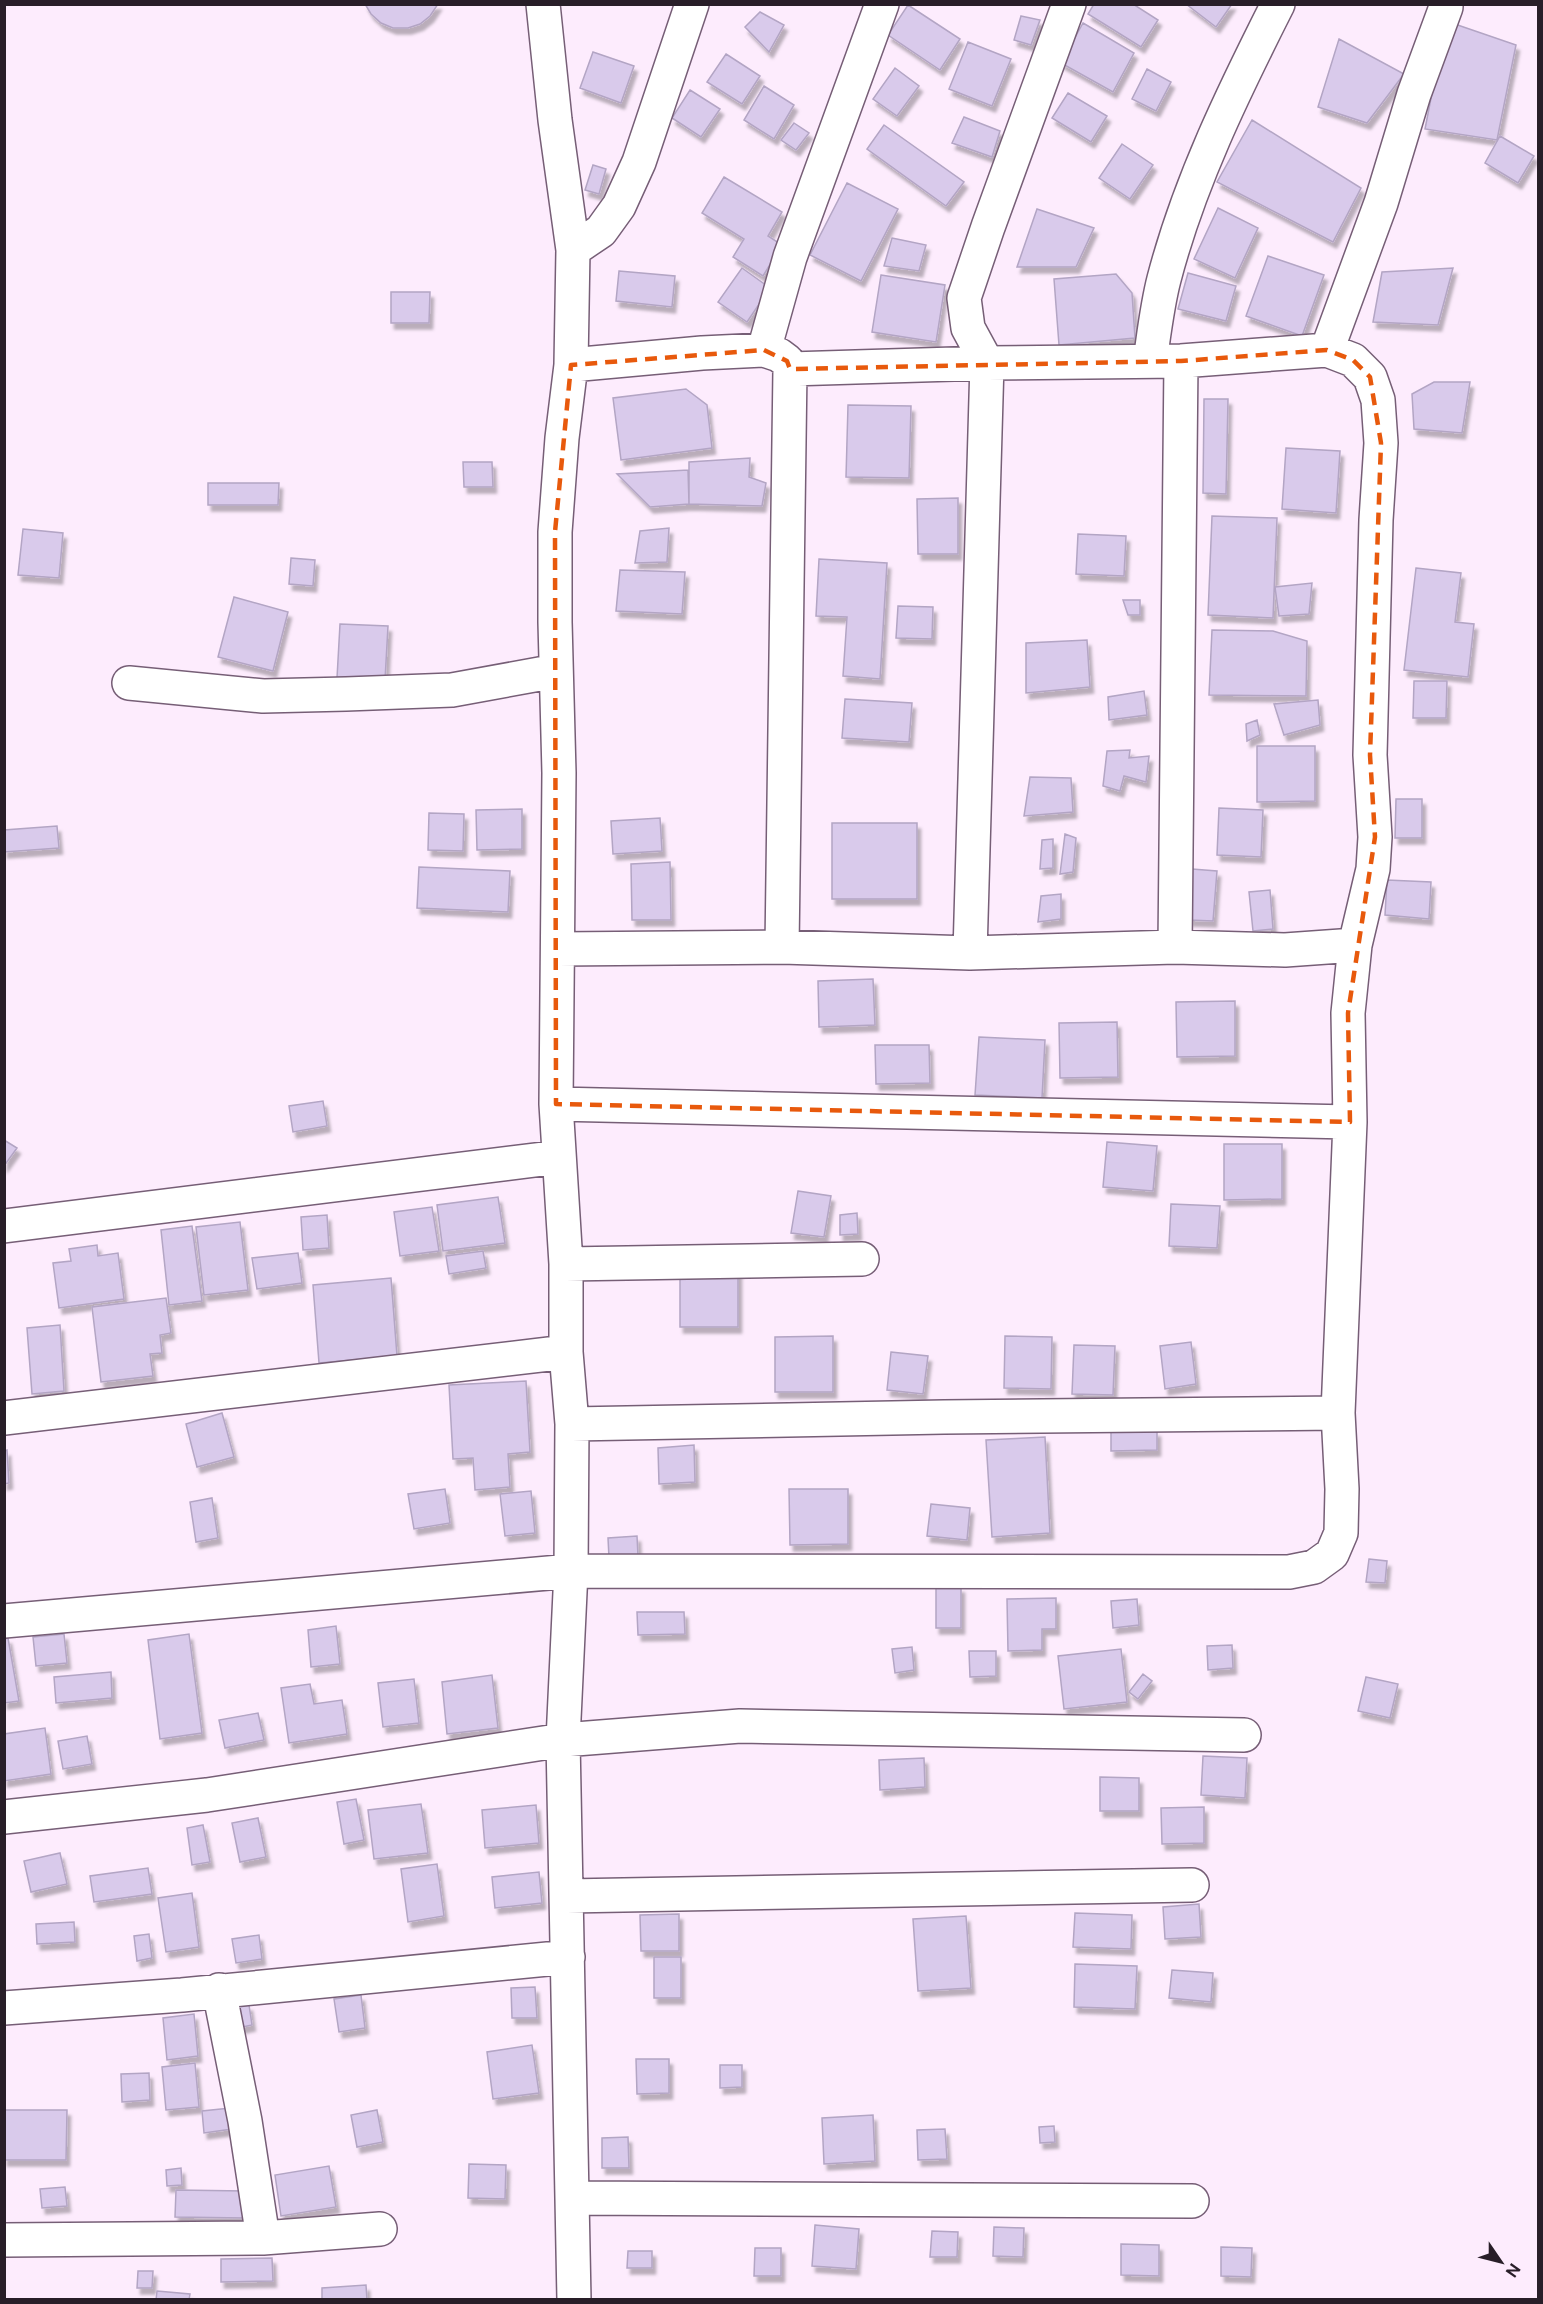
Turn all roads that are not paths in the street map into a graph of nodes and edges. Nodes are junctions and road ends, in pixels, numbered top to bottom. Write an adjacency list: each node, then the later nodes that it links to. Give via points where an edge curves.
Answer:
1 (543, 4): 7 (street)
2 (692, 4): 7 (street, via 639,162 619,206 602,231)
3 (882, 4): 8 (street, via 790,257)
4 (1069, 4): 11 (street, via 964,298 968,328)
5 (1278, 4): 10 (street, via 1224,113 1187,205 1164,280)
6 (1445, 5): 9 (street, via 1381,203)
7 (573, 250): 12 (street)
8 (764, 350): 12 (street); 13 (street, via 779,355)
9 (1327, 350): 10 (street); 16 (street, via 1353,360 1370,377 1378,400 1381,443 1370,755 1375,837 1373,869)
10 (1165, 361): 11 (street); 18 (street)
11 (987, 363): 13 (street); 20 (street)
12 (571, 365): 14 (street, via 555,532)
13 (790, 369): 17 (street)
14 (556, 671): 15 (street, via 452,690 358,694 263,696); 19 (street)
15 (129, 683)
16 (1355, 945): 18 (street, via 1285,950); 22 (street, via 1348,1013)
17 (782, 947): 19 (street); 20 (street)
18 (1175, 947): 20 (street)
19 (558, 949): 21 (street)
20 (970, 953)
21 (556, 1104): 22 (street); 23 (street)
22 (1350, 1122): 28 (street)
23 (559, 1157): 24 (street); 26 (street)
24 (4, 1226)
25 (862, 1258): 26 (street)
26 (566, 1264): 27 (street)
27 (566, 1352): 29 (street); 30 (street)
28 (1338, 1413): 30 (street); 31 (street, via 1341,1533 1332,1554 1306,1569)
29 (4, 1418)
30 (572, 1424): 31 (street)
31 (571, 1571): 32 (street); 34 (street)
32 (4, 1621)
33 (1244, 1735): 34 (street, via 740,1726)
34 (563, 1740): 35 (street, via 207,1795); 37 (street)
35 (4, 1817)
36 (1192, 1885): 37 (street)
37 (567, 1896): 38 (street)
38 (568, 1957): 39 (street); 41 (street)
39 (219, 1990): 40 (street); 44 (street)
40 (4, 2008)
41 (573, 2198): 42 (street); 46 (street)
42 (1192, 2201)
43 (380, 2229): 44 (street)
44 (263, 2238): 45 (street)
45 (4, 2240)
46 (574, 2300)

